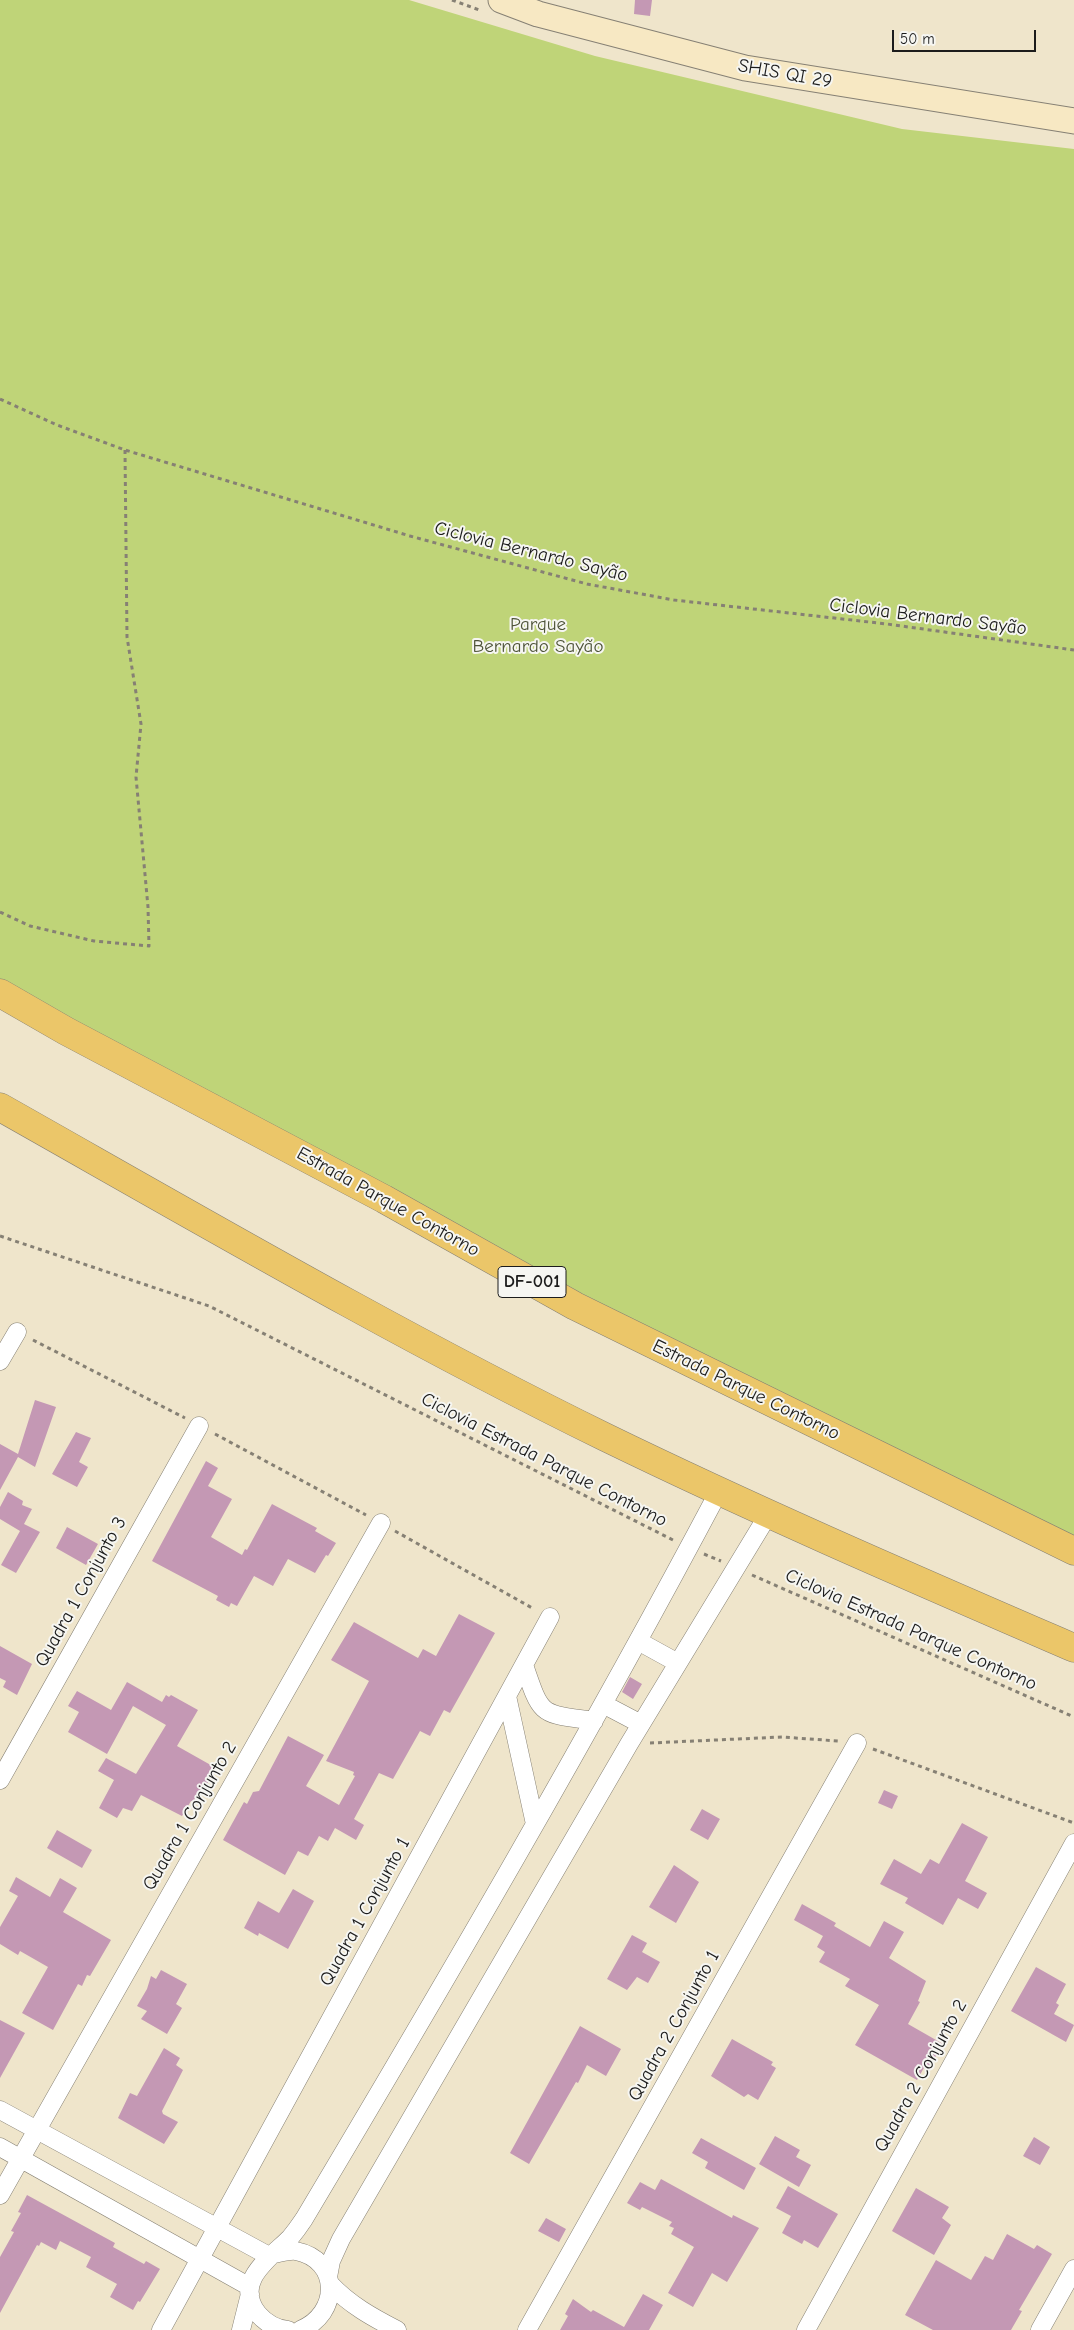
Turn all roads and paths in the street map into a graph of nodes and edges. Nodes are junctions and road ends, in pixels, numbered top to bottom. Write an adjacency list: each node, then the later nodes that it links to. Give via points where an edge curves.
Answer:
1 (501, 0): 2 (street, SHIS QI 29, via 538,14 745,68)
2 (1074, 122)
3 (0, 399): 4 (path, Ciclovia Bernardo Sayão, via 57,425)
4 (125, 450): 5 (path, Ciclovia Bernardo Sayão, via 410,536 587,584 674,600 887,624); 6 (path, via 127,637 141,724 136,777 149,946 94,942 30,926)
5 (1074, 650)
6 (0, 912)
7 (0, 994): 17 (main road, Estrada Parque Contorno / DF-001, via 384,1199 575,1306)
8 (0, 1107): 13 (main road, via 316,1287 602,1435)
9 (0, 1236): 16 (path, Ciclovia Estrada Parque Contorno, via 209,1306)
10 (17, 1332): 11 (street); 12 (path)
11 (0, 1361)
12 (199, 1426): 15 (path); 31 (street, Quadra 1 Conjunto 3)
13 (719, 1491): 14 (main road); 16 (street)
14 (768, 1514): 18 (street); 21 (main road)
15 (381, 1523): 19 (path); 36 (street, Quadra 1 Conjunto 2)
16 (688, 1548): 18 (path, Ciclovia Estrada Parque Contorno); 20 (street)
17 (1074, 1552)
18 (736, 1568): 22 (street); 26 (path, Ciclovia Estrada Parque Contorno)
19 (550, 1617): 23 (street, Quadra 1 Conjunto 1)
20 (638, 1642): 22 (street); 25 (street)
21 (1074, 1648)
22 (678, 1664): 28 (street)
23 (524, 1665): 24 (street, Quadra 1 Conjunto 1); 27 (street, via 538,1704 547,1713)
24 (507, 1696): 33 (street, via 526,1771); 40 (street, Quadra 1 Conjunto 1)
25 (603, 1704): 27 (street); 28 (street)
26 (1074, 1717)
27 (594, 1721): 33 (street)
28 (641, 1724): 30 (street)
29 (857, 1742): 30 (path, via 782,1737); 32 (path); 51 (street, Quadra 2 Conjunto 1)
30 (629, 1744): 44 (street, via 341,2239 331,2261)
31 (0, 1780)
32 (1074, 1823)
33 (535, 1824): 41 (street, via 304,2219 292,2236)
34 (1074, 1843): 52 (street, Quadra 2 Conjunto 2)
35 (0, 2110): 36 (street)
36 (36, 2130): 38 (street, Quadra 1 Conjunto 2); 40 (street)
37 (0, 2147): 38 (street)
38 (21, 2158): 39 (street, Quadra 1 Conjunto 2); 42 (street)
39 (0, 2195)
40 (217, 2228): 41 (street); 42 (street, Quadra 1 Conjunto 1)
41 (271, 2255): 44 (street, via 295,2250 315,2259); 45 (street, via 253,2275)
42 (200, 2260): 45 (street); 46 (street, Quadra 1 Conjunto 1)
43 (1074, 2269): 53 (street)
44 (329, 2280): 49 (street, via 330,2299 324,2313 314,2324); 50 (street, via 345,2300)
45 (250, 2290): 47 (street); 48 (street, via 255,2309 265,2322 280,2330)
46 (161, 2330)
47 (241, 2330)
48 (288, 2330)
49 (300, 2330)
50 (397, 2330)
51 (528, 2330)
52 (806, 2330)
53 (1040, 2330)

